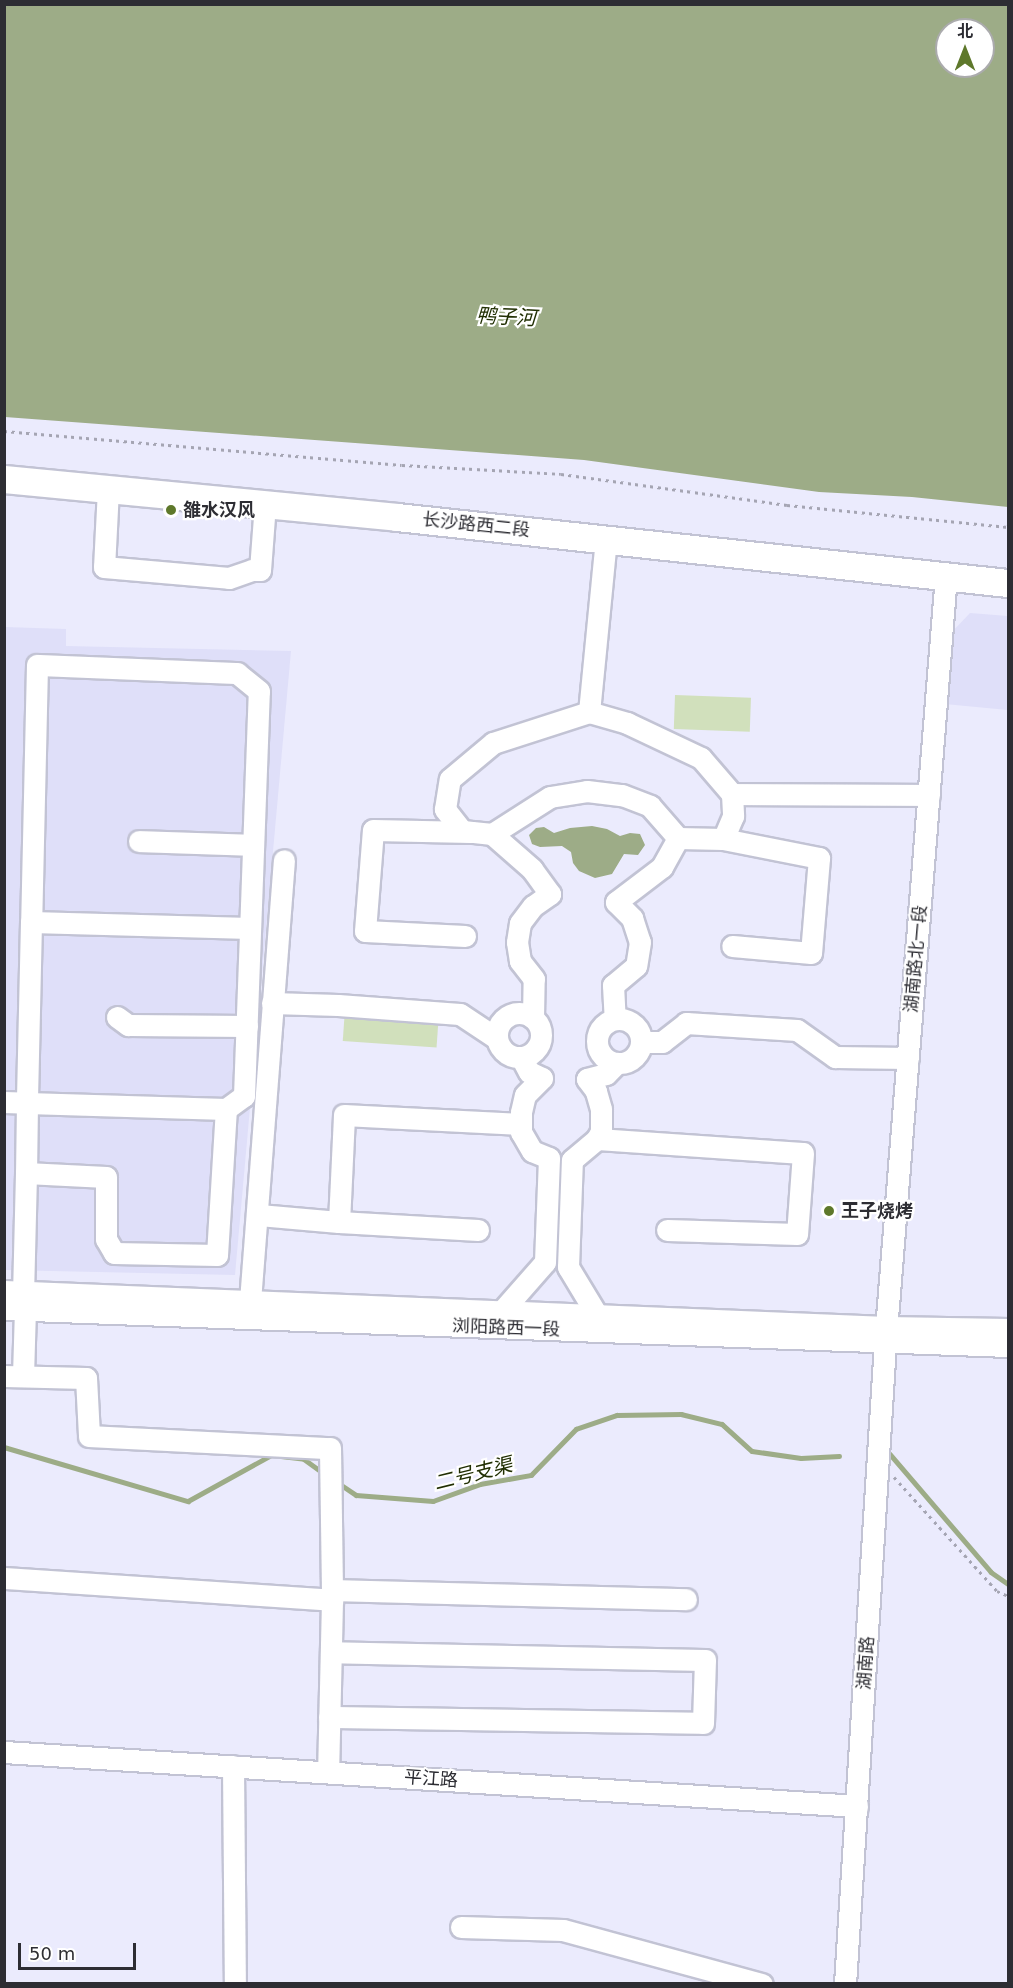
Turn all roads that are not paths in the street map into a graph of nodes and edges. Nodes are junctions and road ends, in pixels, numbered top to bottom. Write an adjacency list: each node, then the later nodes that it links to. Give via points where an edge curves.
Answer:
1 (4, 479): 2 (main road, 长沙路西二段)
2 (108, 489): 3 (main road, 长沙路西二段); 3 (street, via 104,567 229,578 260,570)
3 (265, 504): 4 (main road, 长沙路西二段)
4 (606, 539): 5 (main road, 长沙路西二段); 7 (street)
5 (946, 575): 6 (main road, 长沙路西二段); 9 (street, 湖南路北一段)
6 (1008, 583)
7 (589, 712): 8 (street, via 627,723 701,758); 10 (street, via 493,743 450,779 446,809)
8 (732, 794): 9 (street); 13 (street, via 733,816)
9 (929, 795): 29 (street, 湖南路北一段)
10 (462, 831): 11 (street); 19 (street, via 373,830 365,931)
11 (492, 834): 12 (street, via 549,797 587,791 622,795 650,806); 23 (street, via 531,869 550,894 533,906 520,924 517,942 520,961 534,979)
12 (678, 838): 13 (street); 24 (street, via 662,867 616,902 632,918 640,942 636,966 614,986)
13 (723, 839): 20 (street, via 819,858 811,953)
14 (139, 842): 15 (street)
15 (254, 845): 17 (street, via 259,692 237,673 37,665); 18 (street)
16 (284, 860): 21 (street)
17 (31, 922): 18 (street); 32 (street)
18 (250, 928): 25 (street)
19 (465, 936)
20 (732, 946)
21 (272, 1003): 26 (street, via 460,1014); 37 (street)
22 (117, 1017): 25 (street, via 128,1025)
23 (533, 1018): 26 (street, via 511,1014 499,1024); 28 (street, via 541,1030 540,1044)
24 (615, 1019): 27 (street, via 633,1023); 30 (street, via 600,1029 597,1044 604,1057)
25 (247, 1026): 33 (street, via 244,1096)
26 (496, 1038): 28 (street, via 503,1052)
27 (642, 1042): 29 (street, via 662,1042 686,1023 797,1030 835,1056); 30 (street, via 637,1055)
28 (521, 1057): 34 (street, via 530,1072 542,1078 525,1095)
29 (908, 1058): 46 (street, 湖南路北一段)
30 (617, 1063): 35 (street, via 606,1074 587,1079 596,1091 601,1109)
31 (4, 1102): 32 (street)
32 (27, 1103): 33 (street); 36 (street)
33 (226, 1109): 36 (street, via 217,1255 114,1252 106,1239 106,1177)
34 (521, 1124): 38 (street, via 344,1115); 43 (street, via 531,1151 549,1158 545,1262)
35 (597, 1139): 40 (street, via 803,1153 796,1234); 44 (street, via 572,1160 568,1267)
36 (26, 1173): 41 (street)
37 (259, 1215): 38 (street); 42 (street)
38 (339, 1222): 39 (street)
39 (478, 1230)
40 (667, 1230)
41 (14, 1300): 42 (street); 46 (street, 浏阳路西一段); 48 (street)
42 (250, 1301): 43 (street)
43 (502, 1311): 44 (street)
44 (597, 1315): 46 (street)
45 (1008, 1329): 46 (street)
46 (885, 1335): 47 (street, 浏阳路西一段); 57 (street, 湖南路)
47 (1008, 1346)
48 (14, 1376): 50 (street, via 86,1378 89,1436 330,1448)
49 (4, 1578): 50 (street)
50 (332, 1595): 51 (street); 52 (street)
51 (686, 1599)
52 (331, 1652): 53 (street); 53 (street, via 705,1660 703,1723)
53 (329, 1717): 56 (street)
54 (4, 1752): 55 (street, 平江路)
55 (232, 1766): 56 (street, 平江路); 59 (street)
56 (328, 1772): 57 (street, 平江路)
57 (857, 1806): 61 (street, 湖南路)
58 (461, 1927): 60 (street, via 563,1930)
59 (235, 1983)
60 (762, 1983)
61 (845, 1983)

